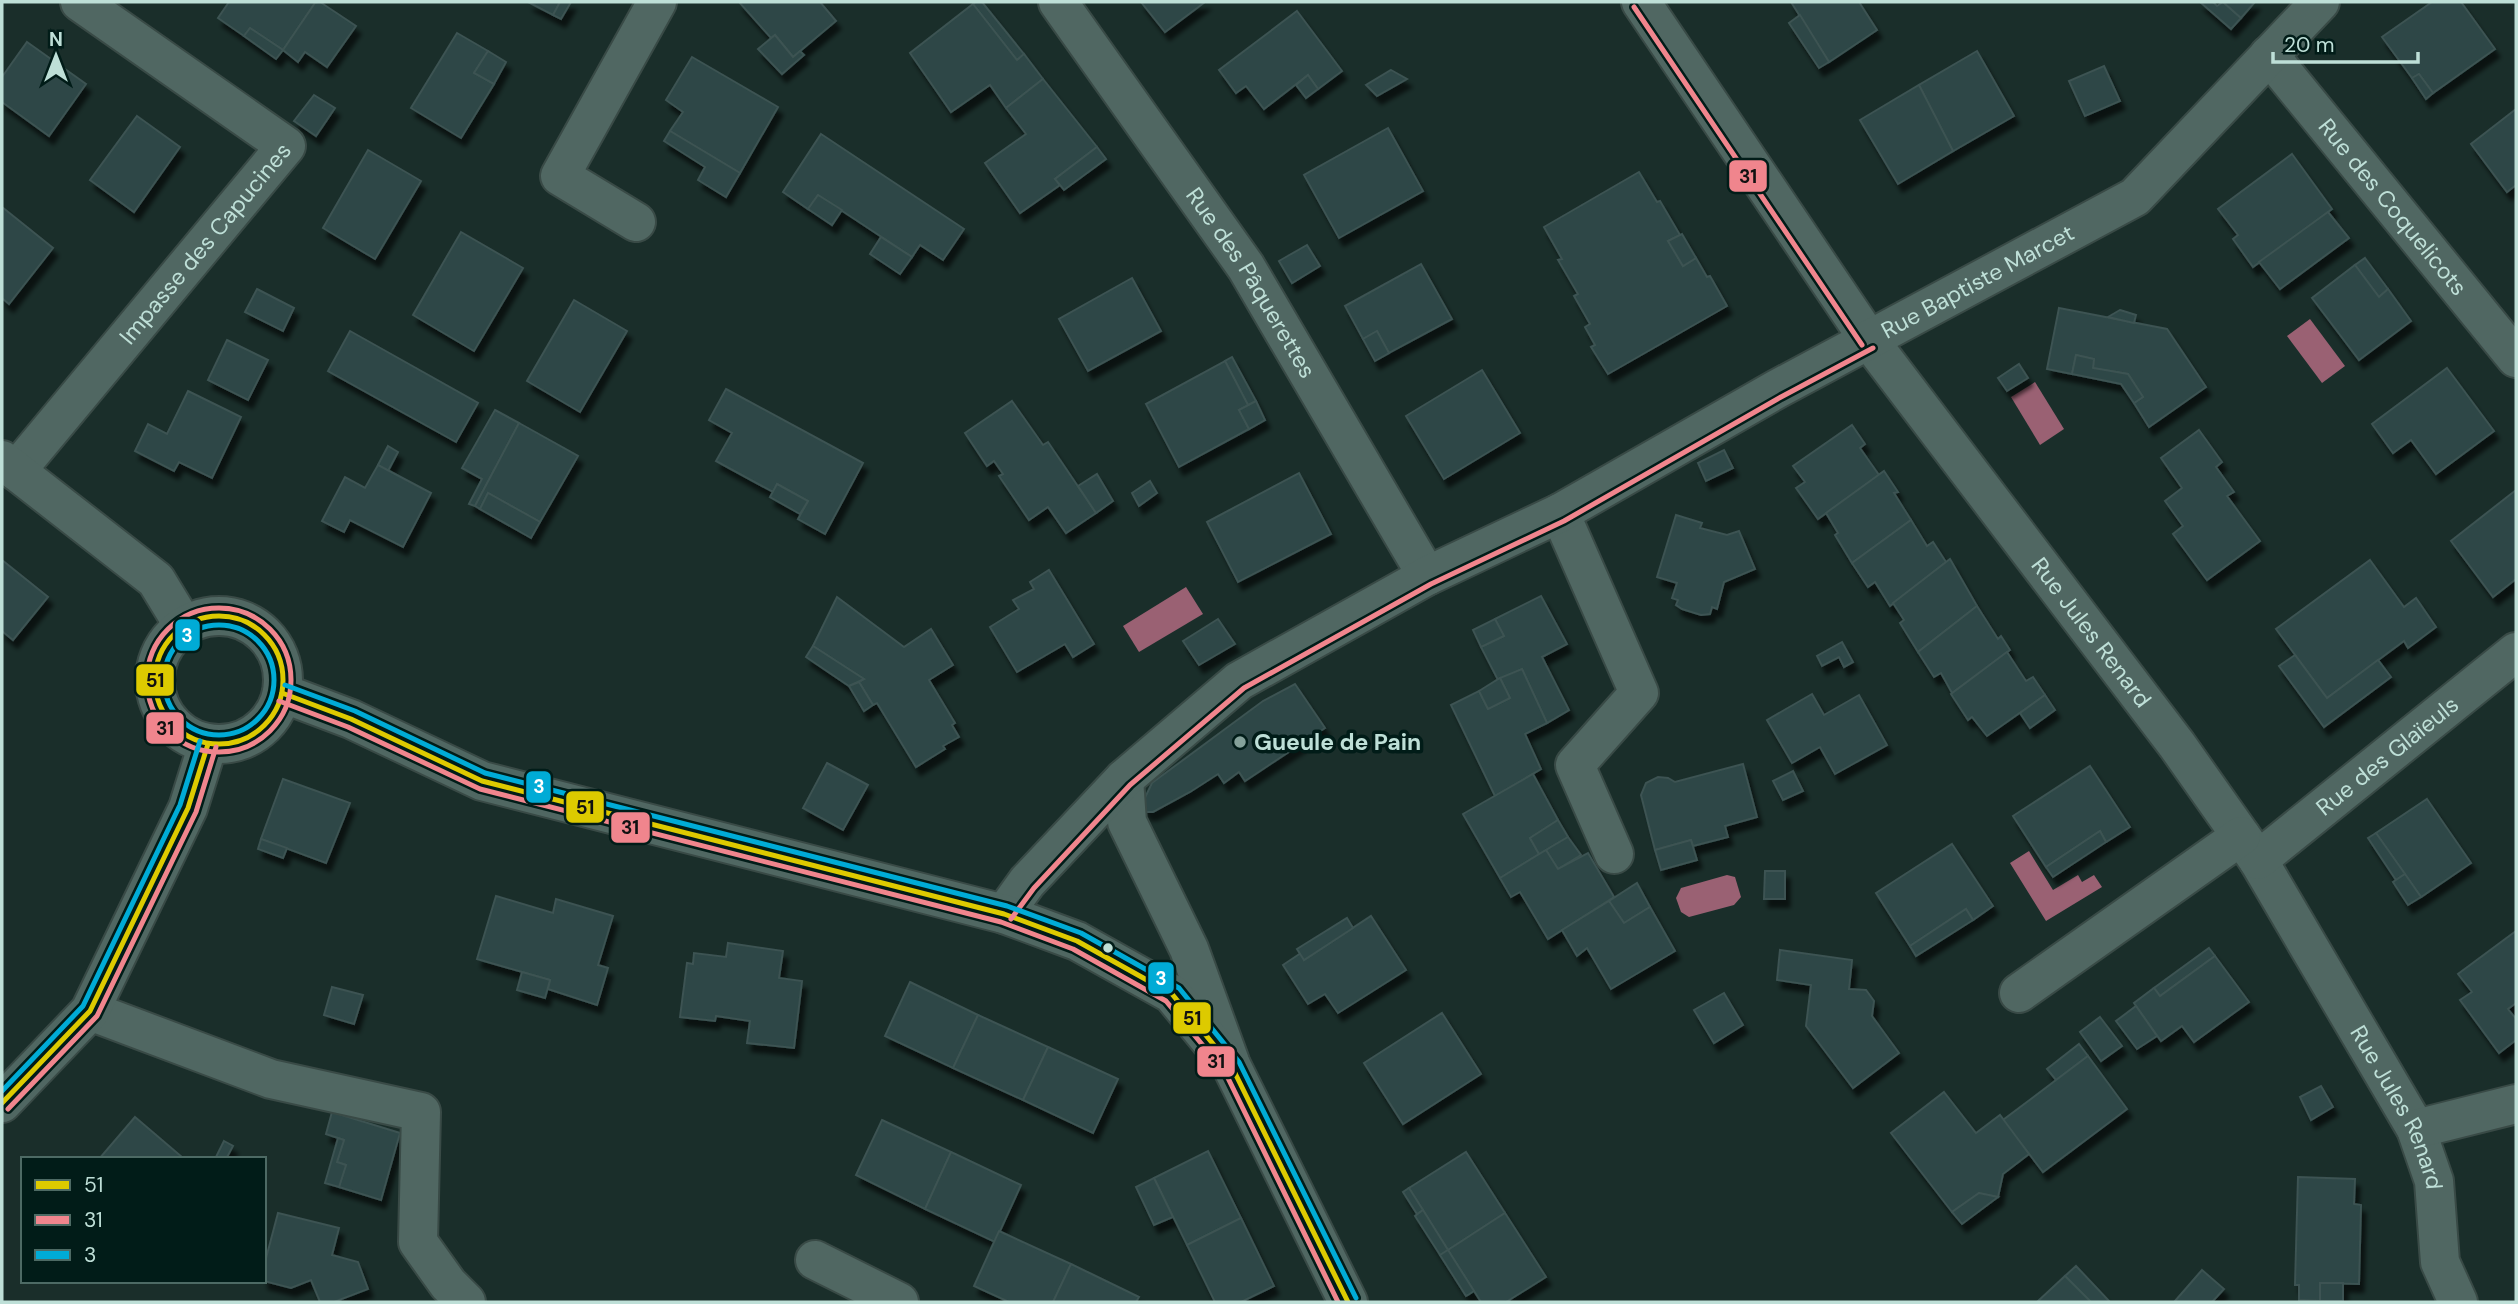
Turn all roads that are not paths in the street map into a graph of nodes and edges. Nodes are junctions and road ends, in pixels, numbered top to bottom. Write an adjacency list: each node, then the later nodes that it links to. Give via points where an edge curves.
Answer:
1 (80, 2): 10 (street, Impasse des Capucines, via 286,146)
2 (657, 2): 7 (street, via 561,176)
3 (1058, 2): 12 (street, Rue des Pâquerettes, via 1246,267)
4 (1641, 2): 8 (street, Rue Jules Renard)
5 (2320, 2): 6 (street, Rue Baptiste Marcet)
6 (2269, 55): 8 (street, Rue Baptiste Marcet, via 2135,197); 9 (street, Rue des Coquelicots)
7 (636, 222)
8 (1869, 340): 11 (street, Rue Baptiste Marcet); 18 (street, Rue Jules Renard, via 2177,745)
9 (2516, 358)
10 (9, 465): 13 (street, via 156,580)
11 (1560, 513): 12 (street, Rue Baptiste Marcet); 19 (street, via 1639,693 1575,765)
12 (1427, 576): 17 (street, Rue Baptiste Marcet, via 1239,681)
13 (184, 626): 15 (street, via 223,615 257,628 277,652 283,670); 16 (street, via 167,641 155,668 155,690 164,714 186,736)
14 (2516, 652): 18 (street, Rue des Glaïeuls)
15 (282, 693): 16 (street, via 258,732 239,741); 20 (street, via 351,719 482,781)
16 (208, 744): 22 (street, via 188,808)
17 (1124, 779): 20 (street, Rue Baptiste Marcet, via 1027,882); 23 (street, via 1128,822 1189,949)
18 (2249, 848): 21 (street, Rue des Glaïeuls); 26 (street, Rue Jules Renard)
19 (1614, 855)
20 (1004, 914): 23 (street, via 1077,941 1172,993)
21 (2019, 993)
22 (90, 1011): 24 (street); 28 (street, via 271,1079 421,1112 418,1242 447,1284)
23 (1232, 1067): 30 (street)
24 (2, 1103)
25 (2516, 1104): 26 (street)
26 (2416, 1129): 31 (street, Rue Jules Renard, via 2434,1181 2440,1262)
27 (815, 1260): 29 (street)
28 (466, 1302)
29 (899, 1302)
30 (1348, 1302)
31 (2458, 1302)

